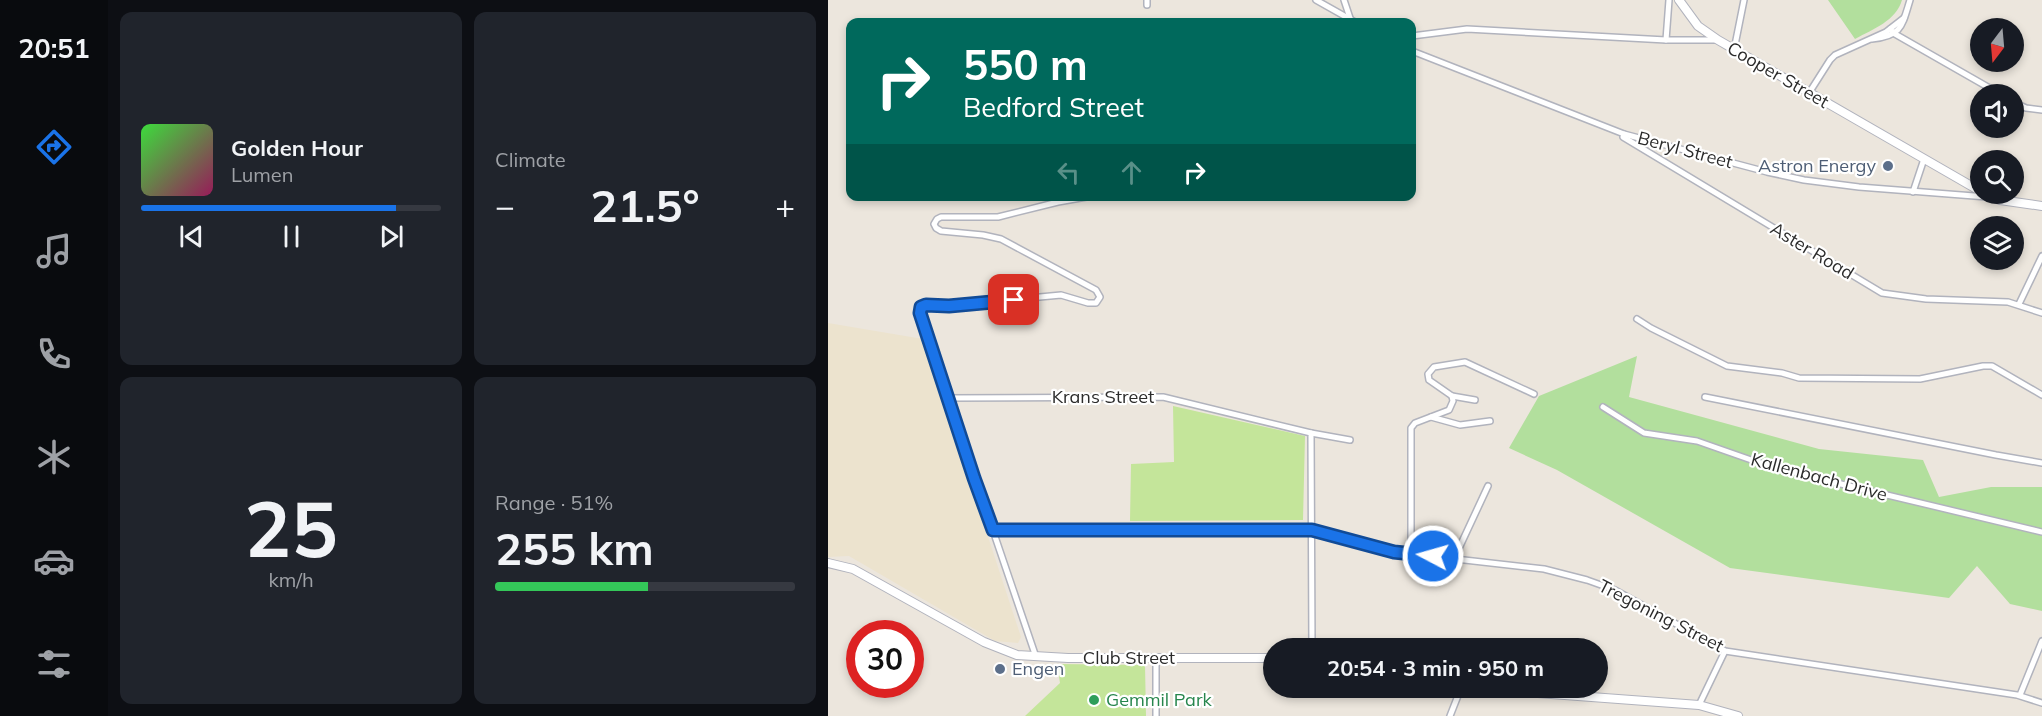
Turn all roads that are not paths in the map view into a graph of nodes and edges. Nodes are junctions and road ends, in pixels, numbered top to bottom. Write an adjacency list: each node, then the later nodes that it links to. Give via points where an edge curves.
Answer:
1 (1316, 0): 7 (street)
2 (1344, 0): 8 (street)
3 (1669, 0): 11 (street)
4 (1679, 0): 12 (main road, via 1698,26)
5 (1744, 0): 13 (street)
6 (1910, 0): 9 (street, via 1904,18)
7 (1346, 18)
8 (1351, 18)
9 (1894, 30): 15 (street); 16 (street, via 1835,55)
10 (1416, 35): 11 (street, Cooper Street, via 1467,29)
11 (1666, 40): 12 (street, Cooper Street)
12 (1718, 40): 13 (main road, Cooper Street)
13 (1734, 50): 16 (main road, Cooper Street)
14 (1416, 53): 19 (street, Beryl Street)
15 (1983, 84)
16 (1809, 93): 20 (main road, Cooper Street)
17 (2024, 107): 18 (street)
18 (2042, 110)
19 (1624, 136): 22 (street, Beryl Street, via 1786,177); 28 (street, Aster Road, via 1882,293 1926,300)
20 (1924, 159): 21 (main road, Cooper Street); 22 (street)
21 (1970, 185)
22 (1913, 192): 23 (street, Beryl Street)
23 (1970, 194)
24 (1064, 201): 35 (street, via 998,217 939,218 934,224 941,231 983,235 1013,244 1096,290 1100,297 1096,303 1061,296 921,307 920,316)
25 (2024, 202): 26 (main road, Beryl Street)
26 (2042, 206)
27 (2042, 256): 28 (street)
28 (2019, 304): 29 (street, Aster Road)
29 (2042, 313)
30 (1637, 319): 32 (street, via 1732,367 1802,378 1911,380 1992,366)
31 (1534, 394): 33 (street, via 1468,363 1434,367 1429,371 1429,380)
32 (2042, 395)
33 (1452, 396): 36 (street); 38 (street, via 1449,410)
34 (1705, 397): 42 (street)
35 (948, 398): 40 (street, Krans Street, via 1157,396); 44 (street)
36 (1475, 400)
37 (1603, 407): 46 (street, Kallenbach Drive, via 1644,433 1696,441 1820,479)
38 (1431, 417): 39 (street, via 1460,425); 47 (street, via 1415,423 1411,432)
39 (1490, 422)
40 (1311, 433): 41 (street, Krans Street); 45 (street)
41 (1350, 440)
42 (2042, 463)
43 (1488, 486): 48 (street)
44 (993, 530): 45 (street, Tregoning Street); 53 (street)
45 (1312, 530): 47 (street, Tregoning Street); 50 (street)
46 (2042, 532)
47 (1411, 554): 48 (street, Tregoning Street)
48 (1454, 559): 52 (street, Tregoning Street, via 1544,569 1603,585)
49 (828, 562): 53 (main road, Club Street, via 861,573 998,649)
50 (1312, 638)
51 (2042, 641): 56 (street)
52 (1725, 651): 56 (street, Tregoning Street); 60 (street)
53 (1036, 657): 54 (main road, Club Street)
54 (1156, 658): 55 (main road, Club Street); 61 (street)
55 (1263, 658)
56 (2020, 695): 59 (street, Tregoning Street)
57 (1457, 698): 62 (street)
58 (1601, 698): 60 (main road)
59 (2042, 703)
60 (1699, 705): 63 (main road)
61 (1156, 716)
62 (1450, 716)
63 (1738, 716)

